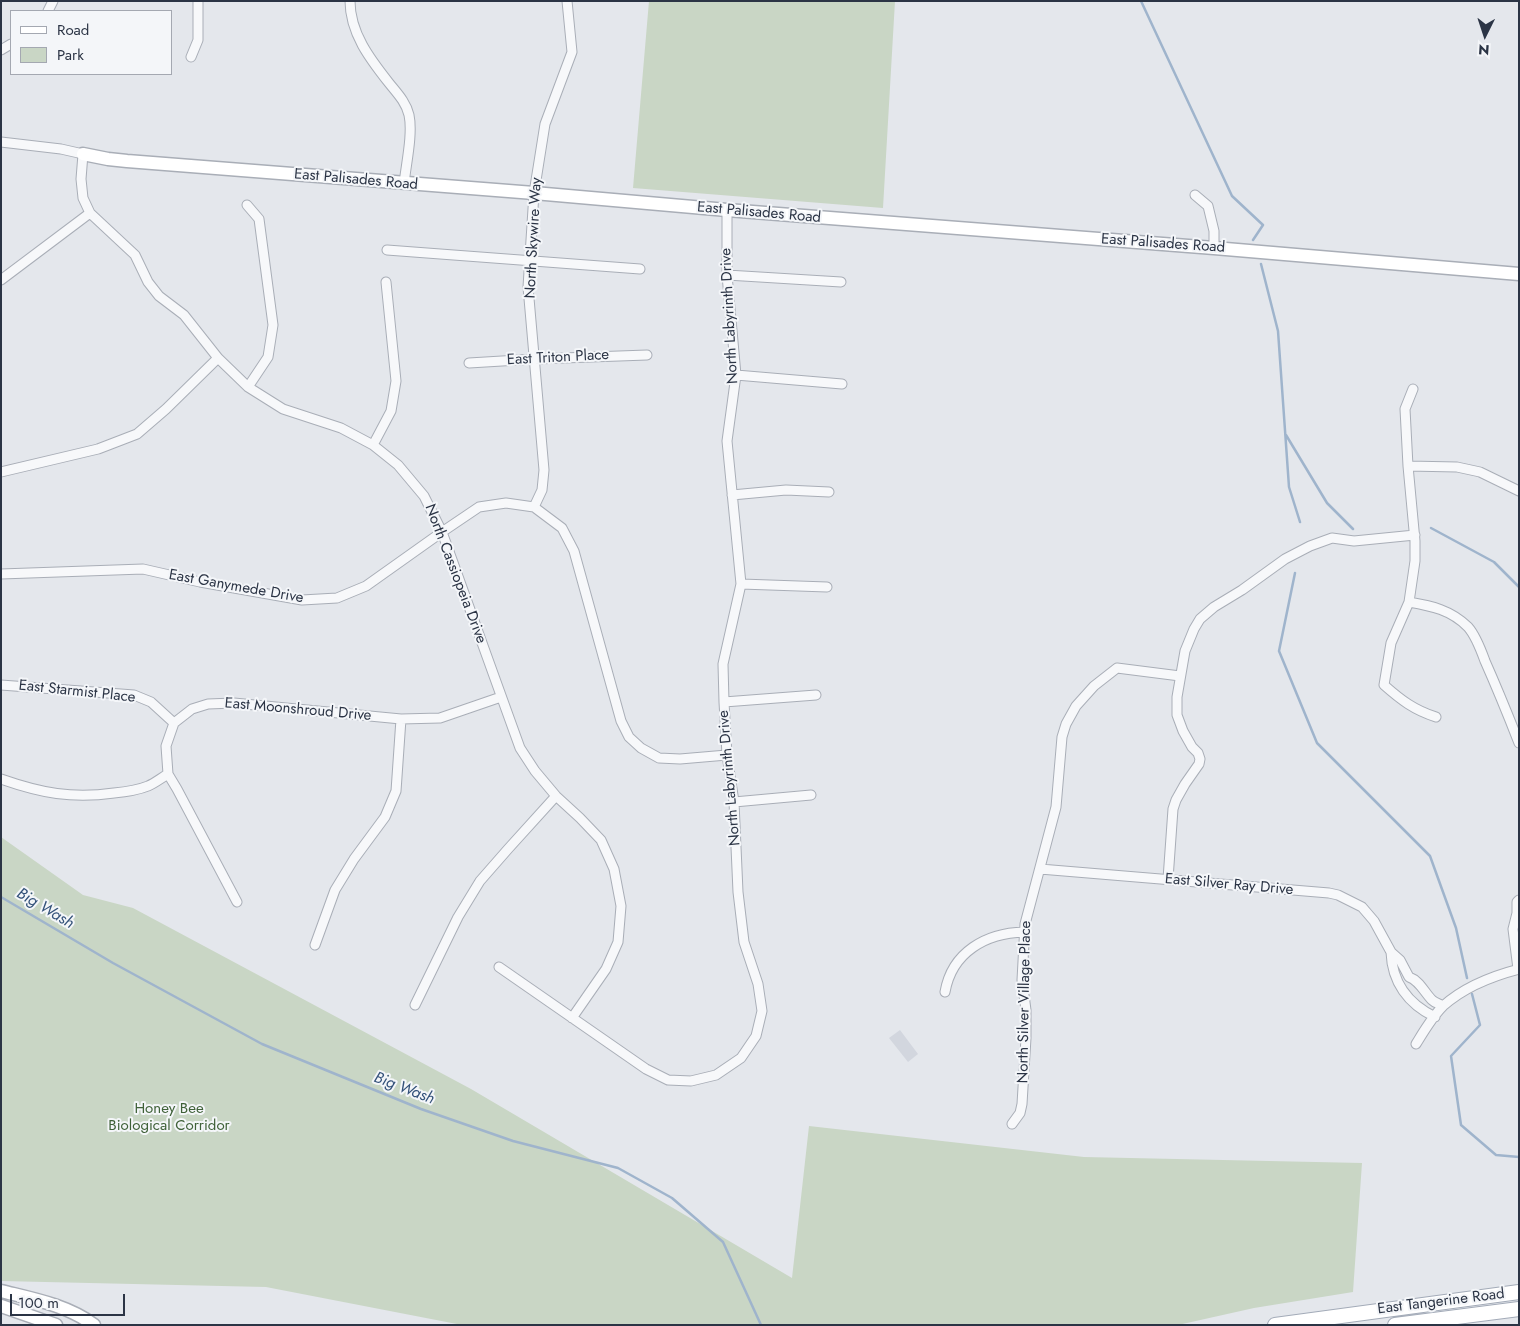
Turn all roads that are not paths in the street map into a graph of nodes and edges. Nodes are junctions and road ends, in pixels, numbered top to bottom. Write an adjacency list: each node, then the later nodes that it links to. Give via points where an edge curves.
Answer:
1 (198, 1): 4 (street, via 198,40)
2 (350, 1): 7 (street, via 354,28 370,58 404,103 408,115 410,126)
3 (567, 1): 8 (street, North Skywire Way, via 572,52 545,124)
4 (191, 57)
5 (1, 142): 6 (street, East Palisades Road)
6 (83, 154): 7 (street, East Palisades Road, via 127,161); 12 (street, North Cassiopeia Drive, via 80,179)
7 (404, 184): 8 (street, East Palisades Road)
8 (534, 194): 11 (street, East Palisades Road); 15 (street, North Skywire Way)
9 (1195, 195): 13 (street, via 1208,206)
10 (247, 205): 28 (street, via 259,219 273,325 268,357)
11 (727, 210): 13 (street, East Palisades Road); 18 (street, North Labyrinth Drive)
12 (90, 213): 19 (street); 23 (street, North Cassiopeia Drive, via 135,255 159,296 184,315)
13 (1214, 248): 17 (street, East Palisades Road)
14 (387, 250): 15 (street)
15 (530, 261): 16 (street); 24 (street, North Skywire Way, via 528,287)
16 (640, 269)
17 (1519, 274)
18 (727, 275): 21 (street); 26 (street, North Labyrinth Drive)
19 (1, 280)
20 (386, 282): 30 (street, via 396,381 391,411)
21 (841, 282)
22 (647, 354): 24 (street, East Triton Place)
23 (218, 358): 28 (street, North Cassiopeia Drive); 32 (street, via 138,434 98,449)
24 (535, 359): 25 (street, East Triton Place); 36 (street, North Skywire Way, via 544,470 542,490)
25 (469, 363)
26 (736, 375): 27 (street); 35 (street, North Labyrinth Drive, via 727,441)
27 (842, 384)
28 (248, 387): 30 (street, North Cassiopeia Drive, via 283,409 341,428)
29 (1412, 389): 31 (street, via 1405,409)
30 (373, 446): 37 (street, North Cassiopeia Drive, via 398,464 424,496)
31 (1408, 466): 33 (street, via 1457,467 1480,472); 38 (street)
32 (1, 472)
33 (1519, 491)
34 (829, 492): 35 (street, via 786,490)
35 (732, 495): 40 (street, North Labyrinth Drive)
36 (534, 507): 37 (street, East Ganymede Drive, via 506,502 479,507); 52 (street, East Ganymede Drive, via 562,528 574,552 621,721 629,737 659,758)
37 (442, 532): 39 (street, East Ganymede Drive, via 366,586 337,598 302,600 143,569); 46 (street, North Cassiopeia Drive)
38 (1415, 535): 42 (street); 43 (street, via 1354,541 1332,538 1285,559 1200,619 1188,641)
39 (1, 574)
40 (741, 584): 41 (street); 47 (street, North Labyrinth Drive, via 723,664)
41 (827, 587)
42 (1409, 602): 48 (street, via 1391,643 1384,685 1420,712); 51 (street, via 1444,610 1470,628)
43 (1180, 676): 58 (street, North Silver Village Place, via 1117,668 1076,706 1062,737 1056,807); 59 (street, via 1177,715 1198,753 1200,764 1184,784 1173,809)
44 (1, 685): 50 (street, East Starmist Place, via 134,695 151,702)
45 (816, 695): 47 (street)
46 (501, 697): 49 (street, East Moonshroud Drive, via 440,718); 55 (street, North Cassiopeia Drive, via 520,748)
47 (724, 702): 52 (street, North Labyrinth Drive)
48 (1436, 717)
49 (401, 719): 50 (street, East Moonshroud Drive, via 208,704 192,709); 63 (street, via 396,791 385,817 335,890)
50 (174, 723): 53 (street, via 166,746)
51 (1519, 742)
52 (727, 755): 57 (street, North Labyrinth Drive)
53 (168, 774): 54 (street, via 148,786 92,797 56,795); 61 (street)
54 (1, 779)
55 (556, 796): 68 (street, via 480,882 458,917); 71 (street, North Cassiopeia Drive, via 601,840 614,870 621,906 618,942 606,969)
56 (811, 796): 57 (street)
57 (734, 802): 71 (street, North Labyrinth Drive, via 744,942 758,984 762,1010 756,1036 741,1058 716,1076 691,1081 668,1080 646,1069)
58 (1040, 869): 59 (street, East Silver Ray Drive); 62 (street, North Silver Village Place)
59 (1168, 880): 64 (street, East Silver Ray Drive, via 1338,895 1362,907 1374,920)
60 (1519, 900): 66 (street, via 1513,928)
61 (237, 902)
62 (1024, 932): 67 (street, via 1007,932 991,937 963,955 950,971); 73 (street, North Silver Village Place, via 1022,980 1026,1038 1022,1104)
63 (314, 945)
64 (1391, 952): 69 (street, East Silver Ray Drive, via 1400,960 1408,977 1416,981 1433,1001); 70 (street, East Silver Ray Drive, via 1402,991)
65 (499, 967): 71 (street, North Labyrinth Drive)
66 (1518, 969): 69 (street, via 1478,983)
67 (944, 992)
68 (415, 1005)
69 (1443, 1006): 70 (street)
70 (1435, 1017): 72 (street)
71 (572, 1018)
72 (1416, 1044)
73 (1012, 1124)
74 (1, 1291): 79 (street, via 63,1308)
75 (1519, 1292): 80 (main road, East Tangerine Road)
76 (1, 1306): 78 (street)
77 (1519, 1309): 81 (main road, East Tangerine Road)
78 (56, 1325)
79 (94, 1325)
80 (1275, 1325)
81 (1395, 1325)

